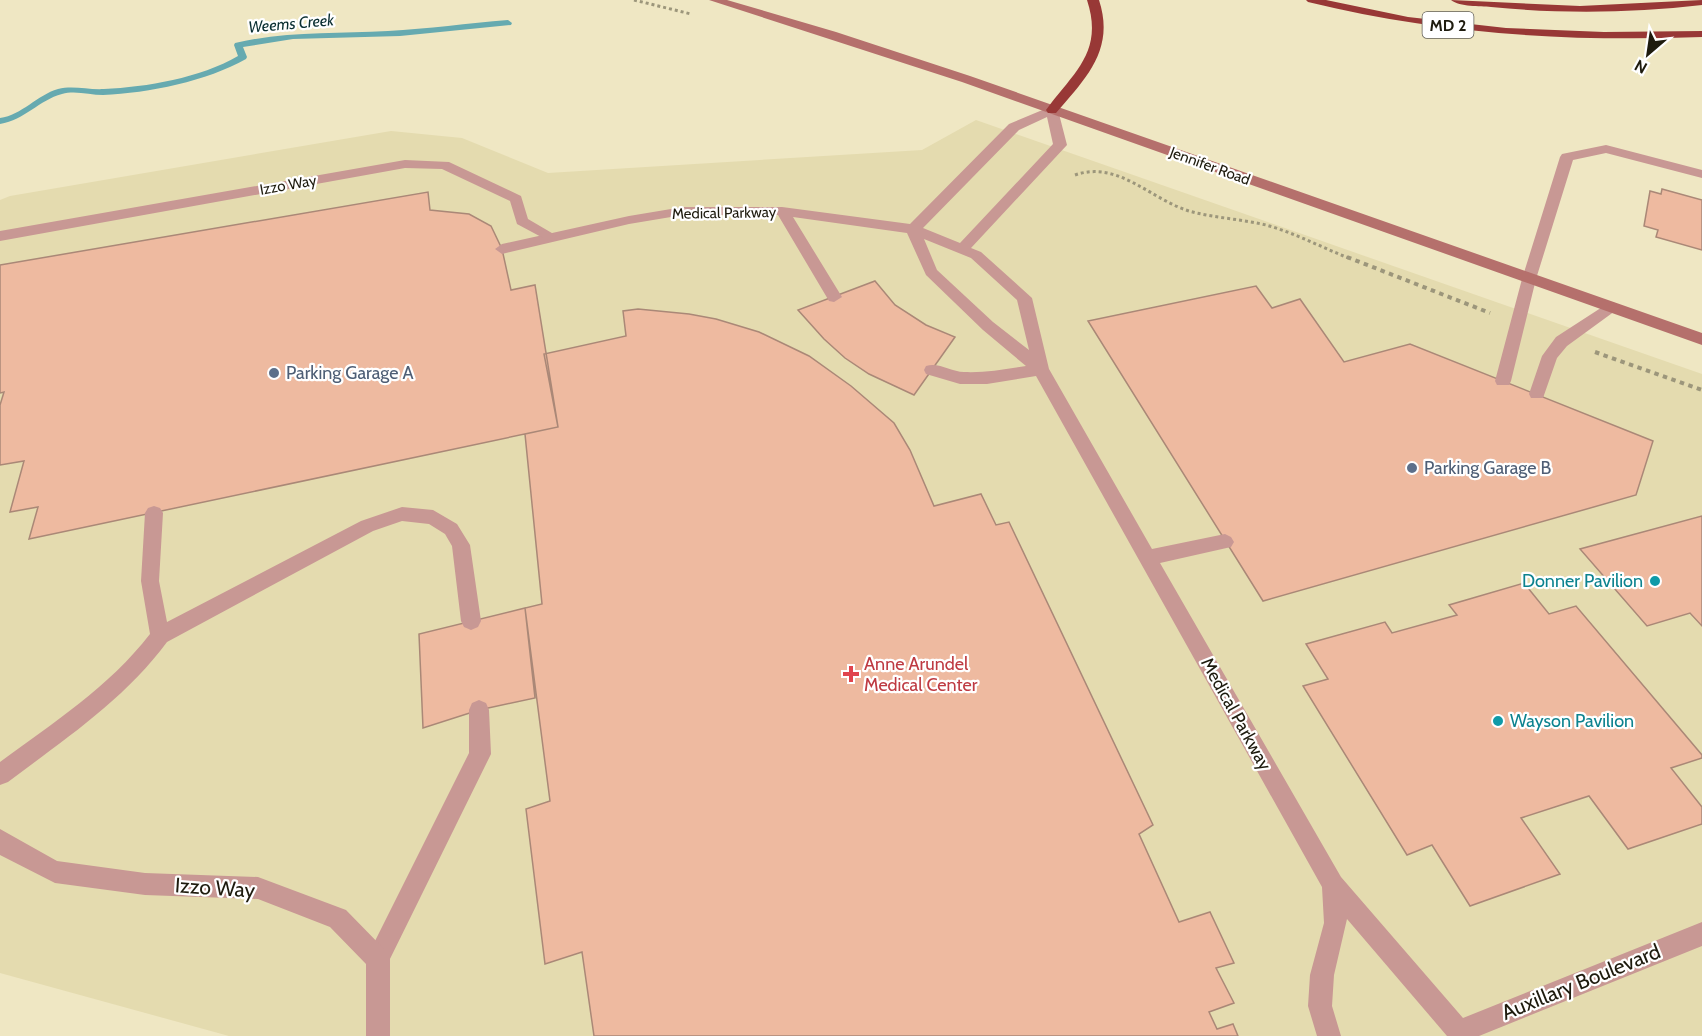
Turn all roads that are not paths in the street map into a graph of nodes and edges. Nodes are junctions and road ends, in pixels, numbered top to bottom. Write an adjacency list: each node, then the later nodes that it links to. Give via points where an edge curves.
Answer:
1 (715, 0): 7 (main road, Jennifer Road, via 832,34)
2 (1093, 0): 7 (highway, via 1100,26 1098,45 1079,79)
3 (1312, 0): 6 (highway, MD 2, via 1395,17 1504,32 1586,36)
4 (1457, 0): 5 (highway, via 1560,8 1656,8)
5 (1702, 2)
6 (1702, 34)
7 (1052, 110): 10 (street, via 1014,127); 14 (street, via 1060,145); 15 (main road, Jennifer Road)
8 (1702, 174): 15 (street, via 1606,149 1567,158)
9 (782, 211): 10 (street, Medical Parkway); 12 (street, Medical Parkway, via 683,211); 16 (street)
10 (913, 229): 14 (street, Medical Parkway); 19 (street, Medical Parkway, via 931,272)
11 (0, 236): 12 (street, Izzo Way, via 405,164 444,165 516,200 522,221)
12 (550, 236): 13 (street, Medical Parkway)
13 (502, 249)
14 (963, 249): 19 (street, Medical Parkway, via 976,255 1024,298)
15 (1529, 279): 17 (main road, Jennifer Road); 21 (street)
16 (834, 297)
17 (1610, 307): 18 (main road, Jennifer Road); 22 (street, via 1562,341 1550,356)
18 (1702, 339)
19 (1041, 369): 20 (street, via 987,378 960,378); 25 (street, Medical Parkway)
20 (932, 370)
21 (1503, 381)
22 (1537, 394)
23 (154, 513): 27 (street, via 150,580)
24 (1225, 542): 25 (street)
25 (1148, 558): 31 (street, Medical Parkway)
26 (471, 621): 27 (street, via 461,545 451,529 433,517 402,514 367,526)
27 (160, 636): 29 (street, via 146,658 112,689)
28 (479, 710): 33 (street, via 480,754)
29 (0, 775)
30 (0, 840): 33 (street, Izzo Way, via 55,873 145,884 258,888 338,918)
31 (1333, 885): 34 (street, Medical Parkway); 36 (street, via 1336,923 1322,975 1320,1006)
32 (1702, 934): 34 (street, Auxillary Boulevard)
33 (378, 959): 35 (street)
34 (1462, 1034)
35 (380, 1035)
36 (1329, 1036)

